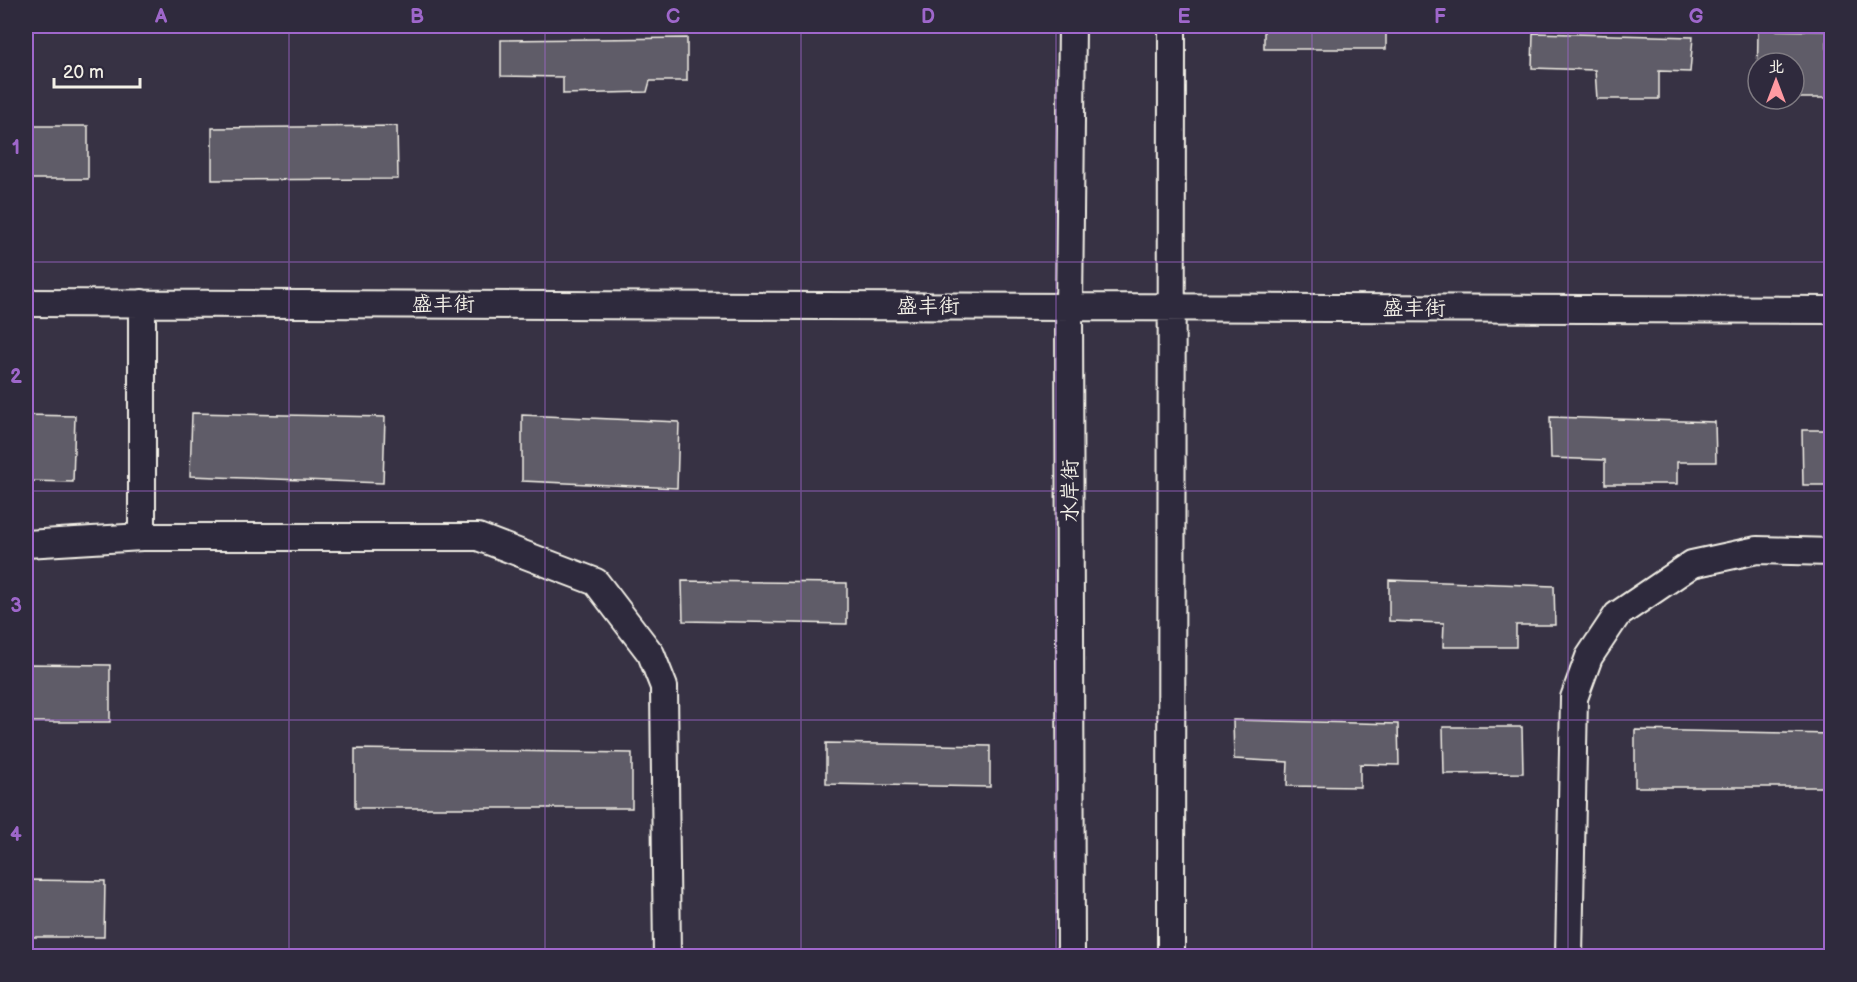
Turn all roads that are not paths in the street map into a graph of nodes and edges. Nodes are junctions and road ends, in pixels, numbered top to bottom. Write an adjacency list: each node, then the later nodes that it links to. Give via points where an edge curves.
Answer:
1 (1072, 26): 5 (street, 水岸街)
2 (1172, 26): 6 (street)
3 (26, 303): 4 (street, 盛丰街)
4 (142, 303): 5 (street, 盛丰街); 8 (street)
5 (1069, 307): 6 (street, 盛丰街); 12 (street, 水岸街)
6 (1172, 307): 7 (street, 盛丰街); 13 (street)
7 (1832, 310)
8 (142, 537): 9 (street); 11 (street, via 478,537 596,582 651,654 664,687)
9 (26, 544)
10 (1832, 552): 14 (street, via 1757,550 1692,564 1617,615 1589,657 1574,698)
11 (667, 957)
12 (1071, 957)
13 (1171, 957)
14 (1569, 957)

